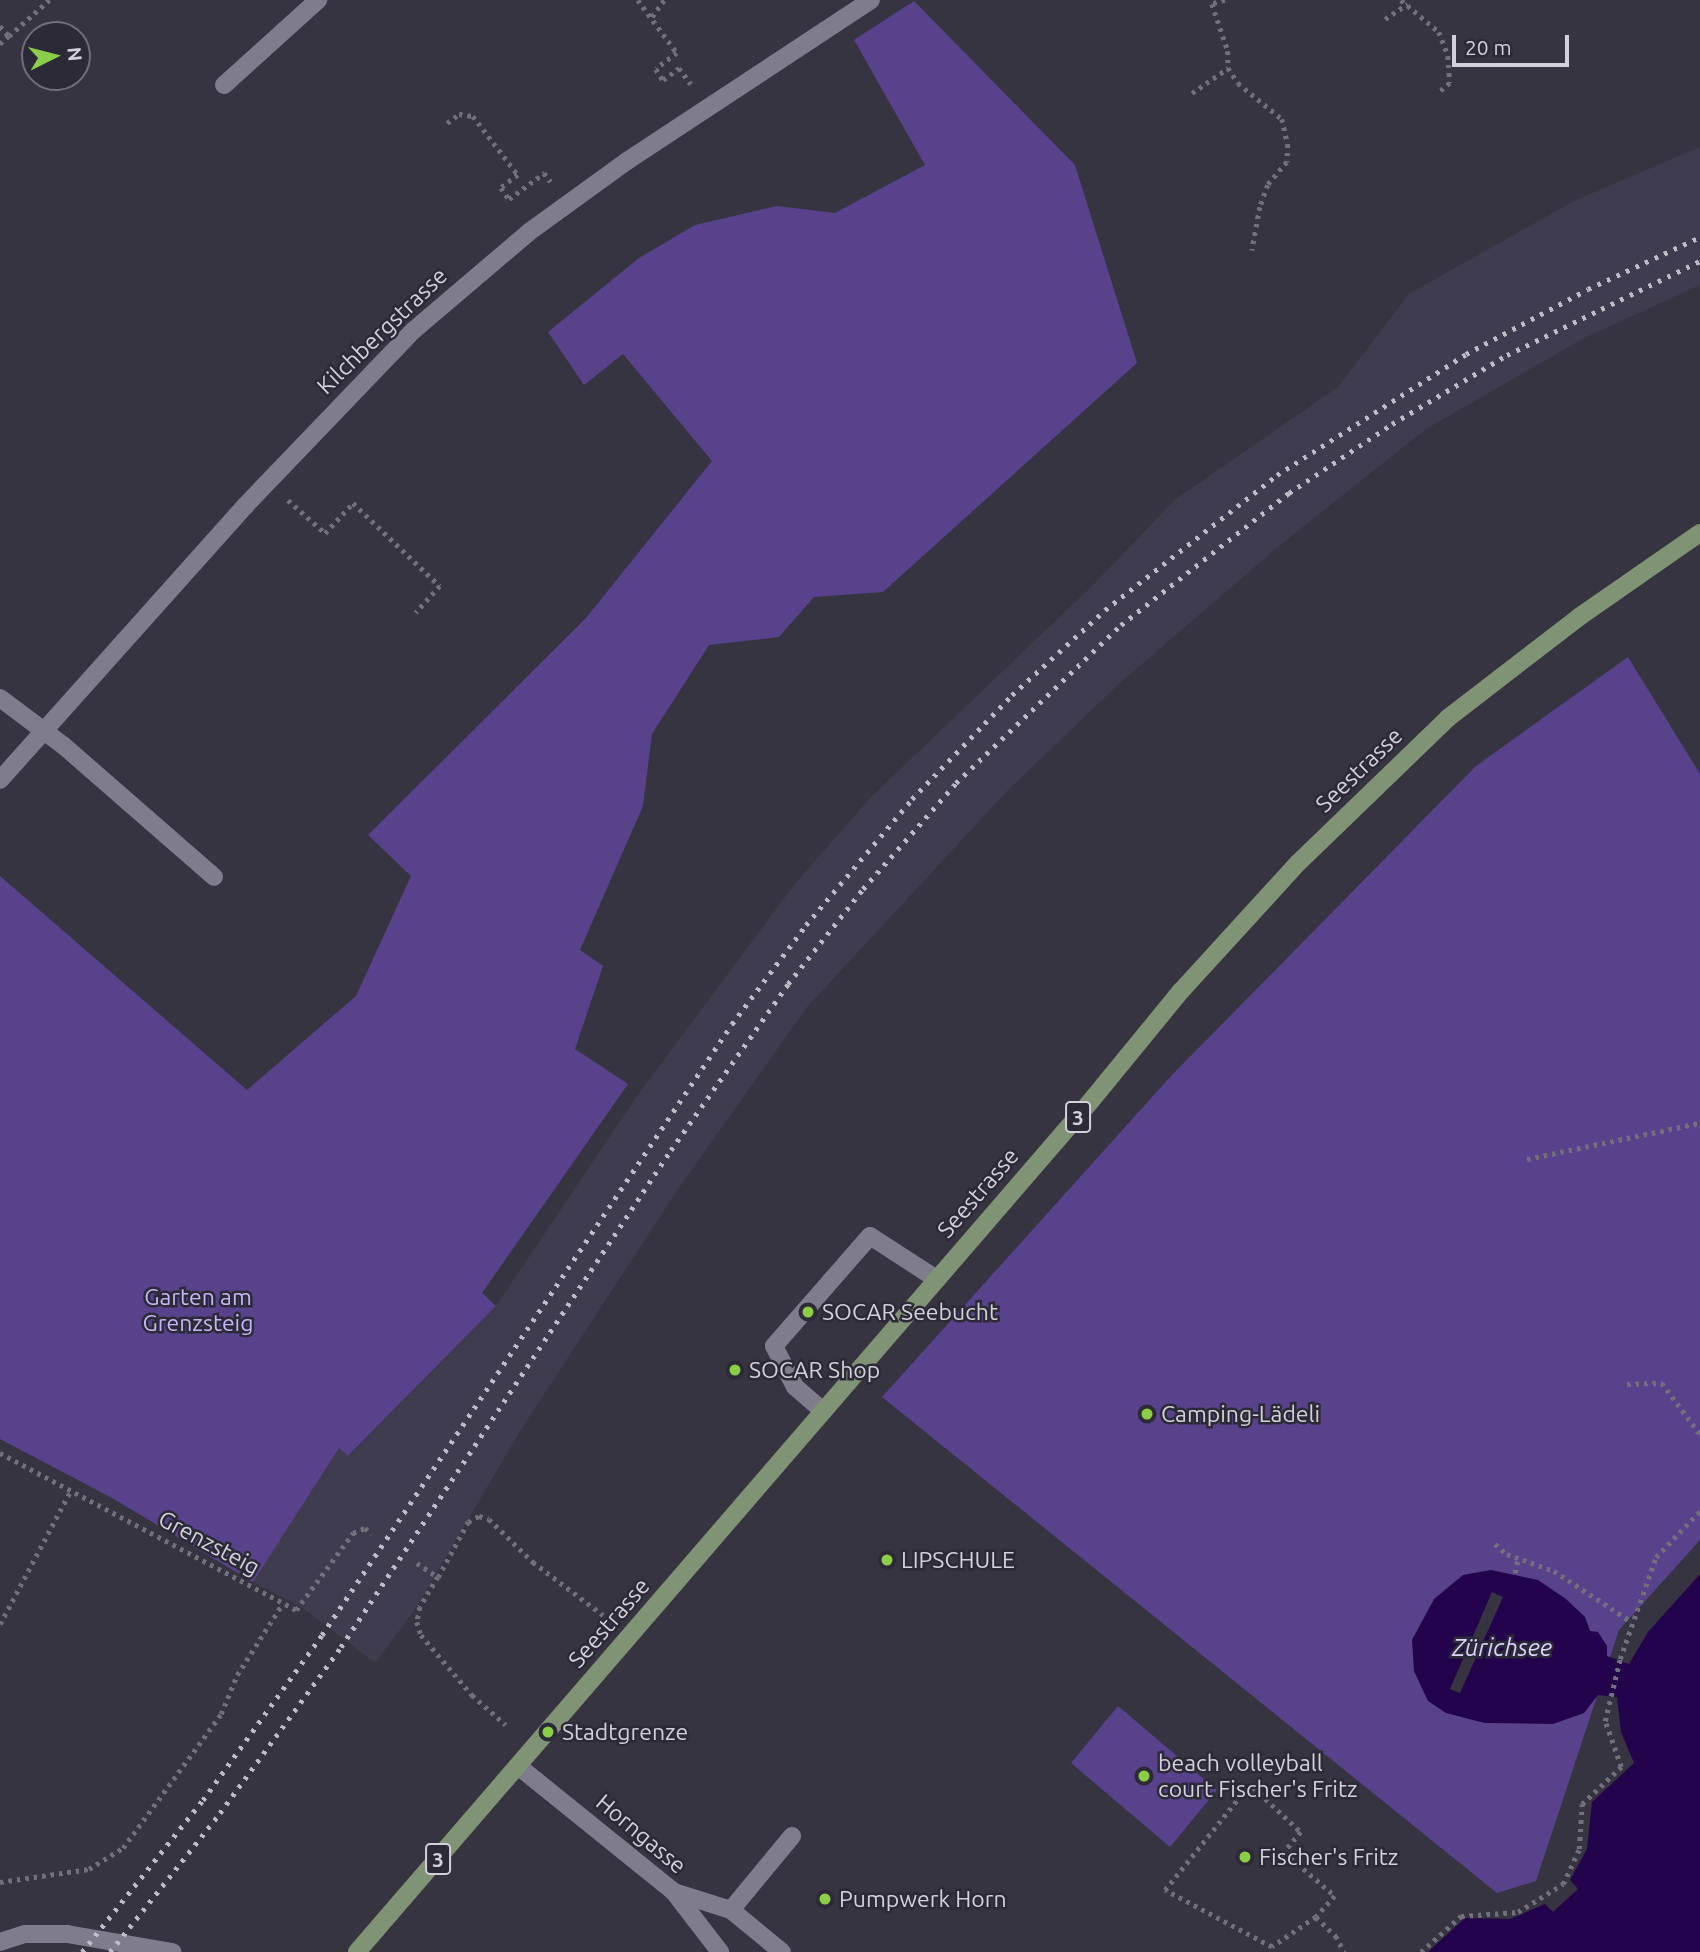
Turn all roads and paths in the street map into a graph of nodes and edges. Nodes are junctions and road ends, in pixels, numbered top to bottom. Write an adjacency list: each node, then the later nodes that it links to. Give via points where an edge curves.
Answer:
1 (49, 0): 12 (path)
2 (318, 0): 16 (street)
3 (638, 0): 9 (path)
4 (664, 0): 9 (path)
5 (871, 0): 26 (street, Kilchbergstrasse, via 627,161 473,278 332,414)
6 (1225, 0): 14 (path, via 1212,4 1228,51)
7 (1401, 0): 8 (path)
8 (1407, 4): 10 (path); 18 (path, via 1439,32 1448,56 1450,83)
9 (652, 17): 15 (path, via 677,52 656,69 663,80 679,68)
10 (1385, 19)
11 (0, 26): 12 (path)
12 (9, 36): 13 (path)
13 (0, 44)
14 (1228, 68): 17 (path); 21 (path, via 1238,83 1282,119 1288,144 1287,162 1268,185 1260,207)
15 (692, 84)
16 (224, 85)
17 (1192, 93)
18 (1438, 93)
19 (447, 123): 20 (path, via 459,114 473,116 518,175 501,188 509,199 544,173)
20 (556, 188)
21 (1252, 250)
22 (285, 497): 24 (path, via 326,533 353,503 440,586)
23 (1700, 533): 31 (main road, Seestrasse / 3, via 1579,617 1448,719 1298,863 1181,991)
24 (416, 613)
25 (0, 698): 26 (street)
26 (44, 730): 27 (street, Kilchbergstrasse); 28 (street)
27 (0, 780)
28 (214, 877)
29 (1700, 1123): 30 (path)
30 (1527, 1159)
31 (935, 1278): 33 (main road, Seestrasse / 3); 33 (street, via 870,1236 774,1346 795,1387)
32 (1627, 1384): 34 (path, via 1662,1383)
33 (823, 1411): 49 (main road, Seestrasse / 3)
34 (1700, 1434)
35 (0, 1453): 36 (path, Grenzsteig)
36 (71, 1490): 44 (path, Grenzsteig); 47 (path)
37 (1700, 1511): 46 (path, via 1656,1557)
38 (372, 1534): 44 (path, via 365,1528 353,1533 296,1610)
39 (1495, 1544): 40 (path)
40 (1518, 1557): 42 (path); 46 (path, via 1554,1571)
41 (417, 1563): 43 (path)
42 (1515, 1573)
43 (438, 1577): 45 (path, via 468,1522 479,1516 489,1519 533,1562); 48 (path, via 420,1607 417,1622 421,1635 454,1676)
44 (283, 1602): 51 (path, via 237,1675 221,1714 123,1848 89,1869)
45 (603, 1615)
46 (1632, 1622): 61 (path, via 1605,1721 1621,1767 1582,1804 1579,1849 1563,1884 1518,1912 1461,1916)
47 (0, 1624)
48 (506, 1725)
49 (518, 1766): 52 (street, Horngasse); 57 (main road, Seestrasse / 3)
50 (792, 1836): 53 (street)
51 (0, 1882)
52 (674, 1892): 53 (street); 58 (street, Horngasse)
53 (731, 1910): 59 (street)
54 (1317, 1917): 54 (path, via 1335,1896 1284,1852 1301,1832 1253,1787 1246,1789 1165,1890 1272,1947); 60 (path)
55 (0, 1942): 56 (street, via 25,1934 67,1934)
56 (172, 1952)
57 (357, 1952)
58 (720, 1952)
59 (782, 1952)
60 (1344, 1952)
61 (1421, 1952)

